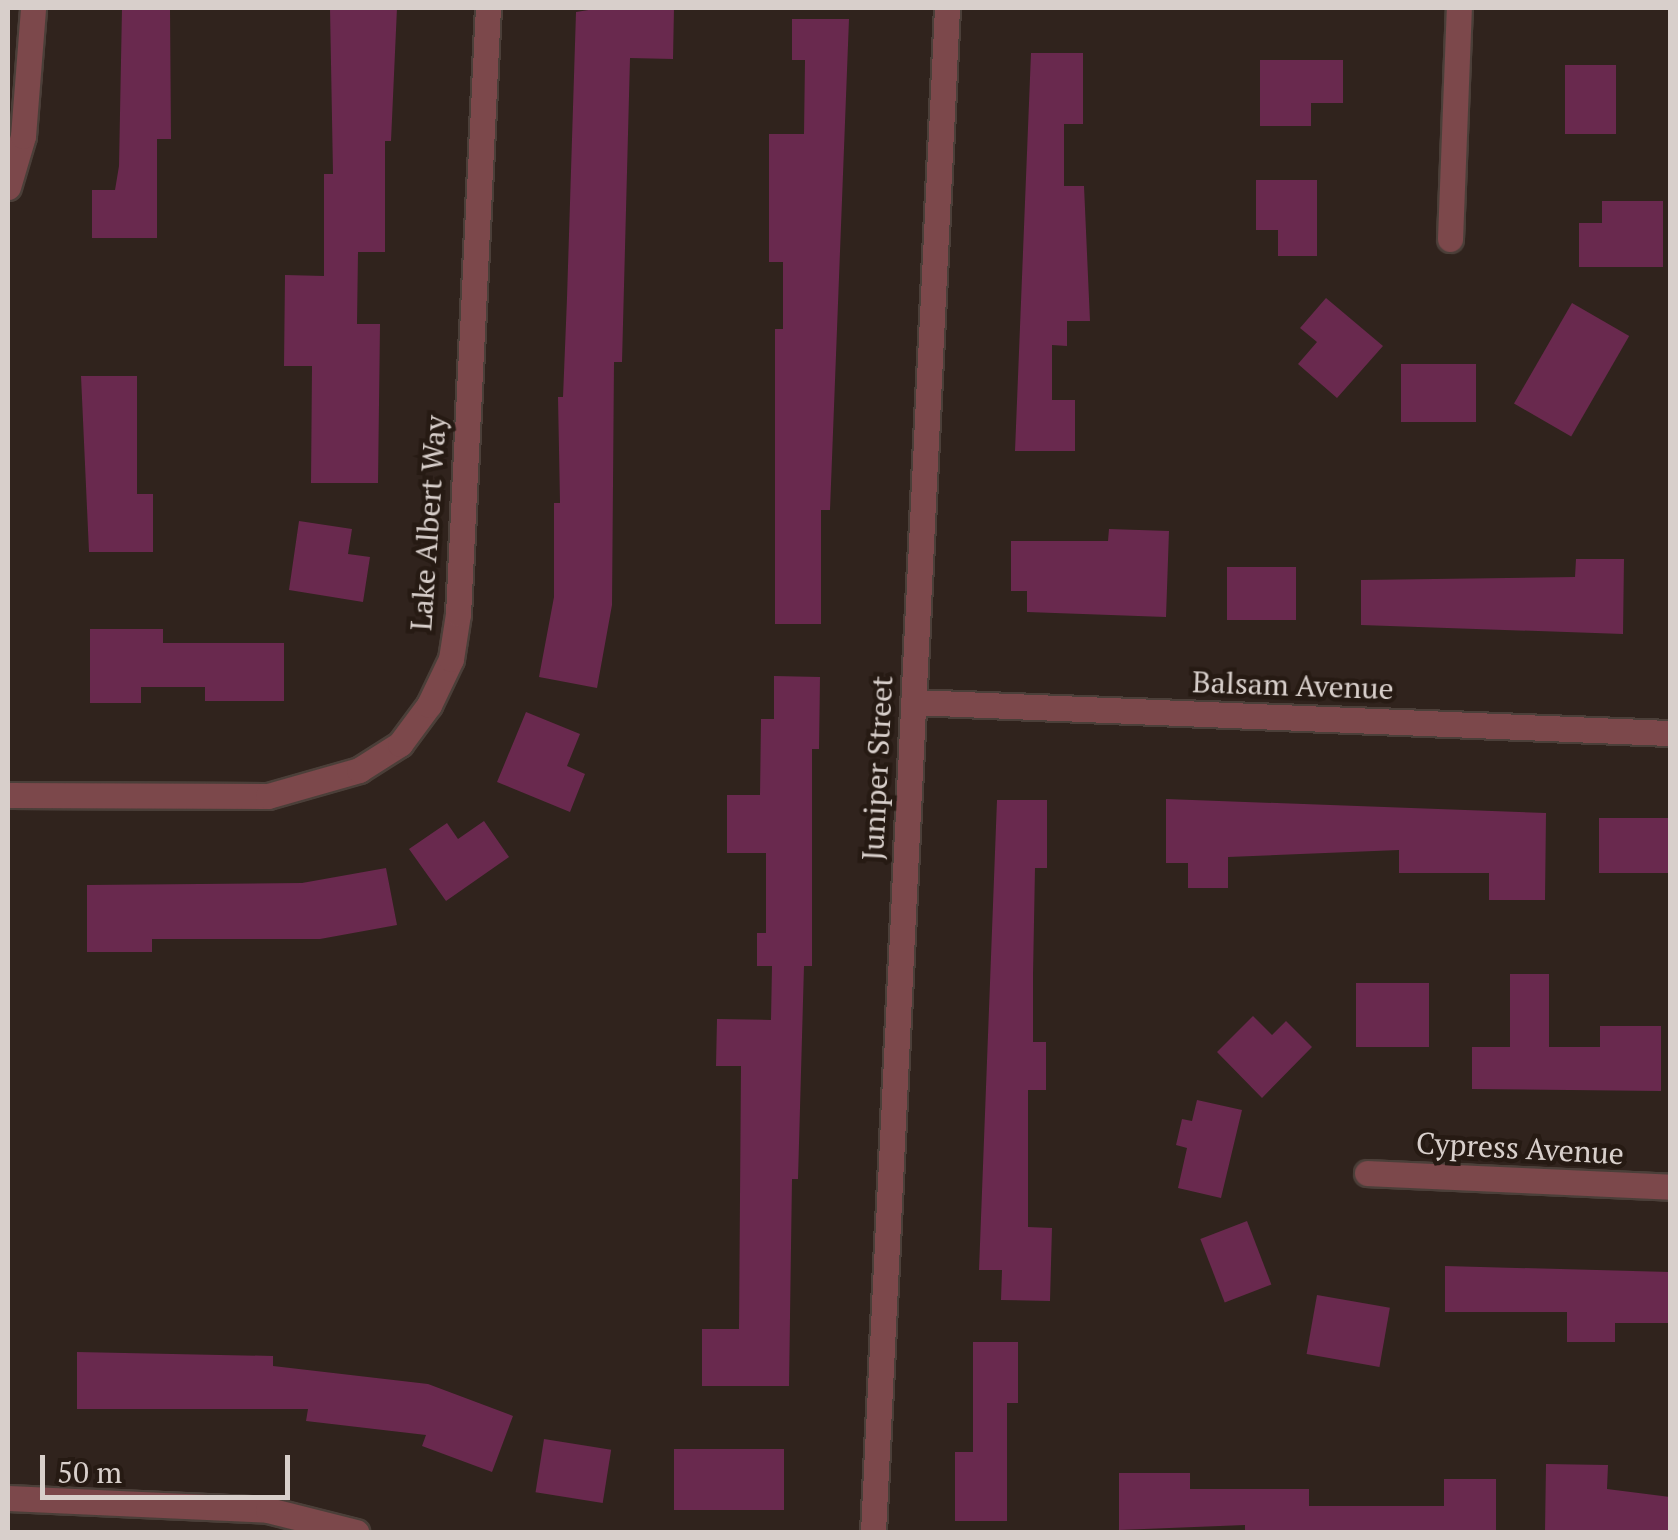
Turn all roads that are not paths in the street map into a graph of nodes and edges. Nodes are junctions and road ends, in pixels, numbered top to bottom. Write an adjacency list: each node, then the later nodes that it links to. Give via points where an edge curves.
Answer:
1 (33, 8): 5 (street, via 22,136)
2 (488, 8): 9 (street, Lake Albert Way, via 458,614 451,658 428,704 400,744 359,770 268,796)
3 (946, 8): 7 (street, Juniper Street)
4 (1459, 8): 6 (street)
5 (8, 187)
6 (1450, 239)
7 (913, 702): 8 (street, Balsam Avenue); 14 (street, Juniper Street)
8 (1670, 734)
9 (8, 795)
10 (1367, 1174): 11 (street, Cypress Avenue)
11 (1670, 1187)
12 (8, 1498): 13 (street, via 268,1510)
13 (356, 1532)
14 (872, 1532)

